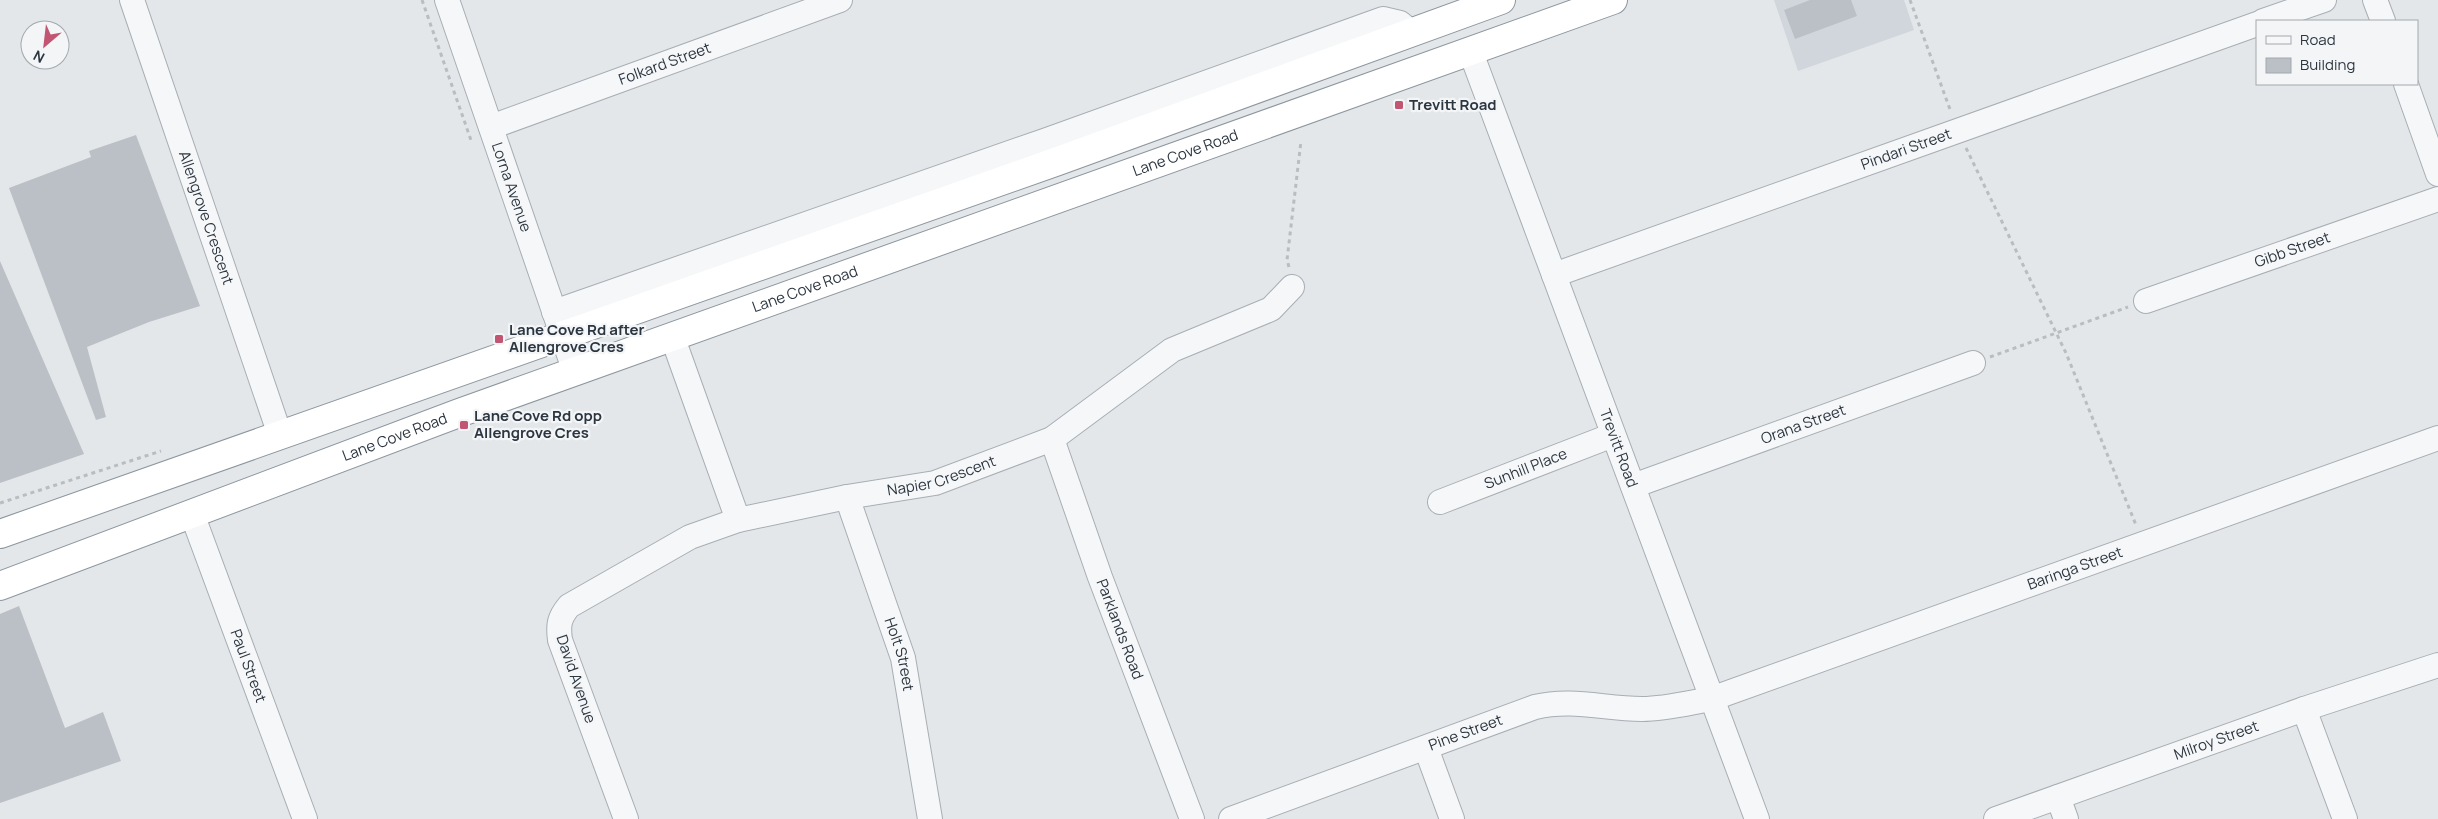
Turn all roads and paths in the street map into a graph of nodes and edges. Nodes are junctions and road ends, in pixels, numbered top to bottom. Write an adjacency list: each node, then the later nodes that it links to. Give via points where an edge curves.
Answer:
1 (132, 0): 27 (street, Allengrove Crescent)
2 (447, 0): 14 (street, Lorna Avenue)
3 (840, 0): 14 (street, Folkard Street)
4 (1501, 0): 22 (highway)
5 (1613, 0): 12 (highway, Lane Cove Road)
6 (1910, 0): 15 (path)
7 (2324, 0): 9 (street)
8 (2375, 0): 10 (street)
9 (2266, 20)
10 (2383, 20)
11 (2256, 24): 15 (street, Pindari Street)
12 (1470, 50): 19 (street, Trevitt Road); 24 (highway, Lane Cove Road)
13 (2406, 85): 17 (street)
14 (491, 127): 22 (street, Lorna Avenue)
15 (1958, 131): 19 (street, Pindari Street); 23 (path)
16 (1301, 141): 20 (path, via 1287,260)
17 (2438, 174)
18 (2438, 200): 21 (street, Gibb Street)
19 (1554, 275): 28 (street, Trevitt Road)
20 (1292, 287): 30 (street, Napier Crescent, via 1271,309 1172,350)
21 (2146, 301): 23 (path)
22 (558, 323): 26 (street, Lorna Avenue); 27 (highway)
23 (2056, 333): 25 (path); 39 (path)
24 (672, 336): 26 (highway, Lane Cove Road); 37 (street)
25 (1973, 363): 32 (street, Orana Street)
26 (575, 372): 36 (highway, Lane Cove Road)
27 (280, 435): 38 (highway)
28 (1613, 435): 32 (street, Trevitt Road); 34 (street, Sunhill Place)
29 (2438, 438): 39 (street, Baringa Street)
30 (1052, 439): 33 (street, Napier Crescent, via 935,484); 49 (street, Parklands Road, via 1100,577)
31 (166, 449): 35 (path)
32 (1633, 486): 42 (street, Trevitt Road)
33 (847, 497): 37 (street, Napier Crescent); 48 (street, Holt Street, via 902,658)
34 (1440, 502)
35 (0, 503)
36 (192, 514): 40 (highway, Lane Cove Road); 46 (street, Paul Street)
37 (738, 520): 47 (street, David Avenue, via 690,537 582,597 562,615 558,626 560,640)
38 (0, 534)
39 (2143, 542): 42 (street, Baringa Street)
40 (0, 586)
41 (2438, 665): 43 (street, Milroy Street)
42 (1711, 699): 44 (street, Pine Street, via 1642,709 1553,703); 52 (street, Trevitt Road)
43 (2304, 709): 45 (street, Milroy Street); 55 (street)
44 (1426, 748): 50 (street, Pine Street); 51 (street)
45 (2058, 796): 53 (street, Milroy Street); 54 (street)
46 (305, 819)
47 (626, 819)
48 (930, 819)
49 (1192, 819)
50 (1231, 819)
51 (1452, 819)
52 (1757, 819)
53 (1996, 819)
54 (2066, 819)
55 (2346, 819)

